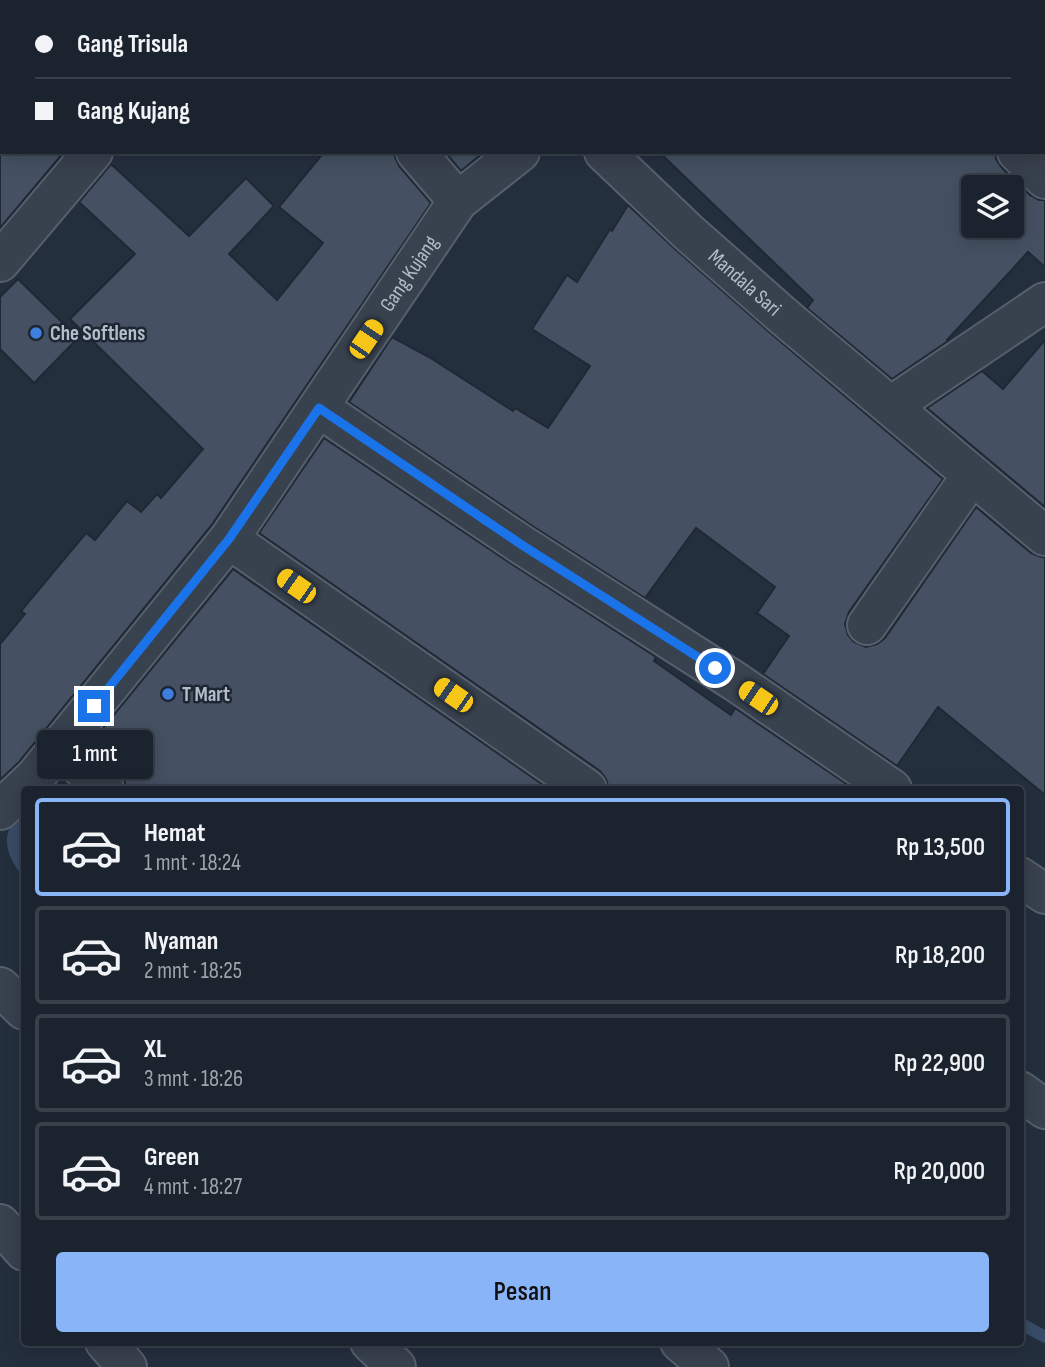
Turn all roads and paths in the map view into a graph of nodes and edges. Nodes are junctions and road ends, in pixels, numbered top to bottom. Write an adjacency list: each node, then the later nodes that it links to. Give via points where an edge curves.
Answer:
1 (91, 154): 8 (street)
2 (418, 154): 7 (street)
3 (517, 154): 7 (street)
4 (606, 154): 10 (street, Mandala Sari, via 688,232)
5 (1019, 154): 6 (street)
6 (1045, 179)
7 (458, 201): 11 (street, Gang Kujang)
8 (0, 262)
9 (1045, 302): 10 (street)
10 (891, 406): 12 (street, Mandala Sari)
11 (319, 408): 14 (street, Gang Kujang); 20 (street)
12 (972, 475): 13 (street, Mandala Sari); 15 (street)
13 (1045, 536)
14 (229, 539): 16 (street, Gang Kujang); 19 (street)
15 (867, 625)
16 (60, 747): 17 (street, Gang Kujang); 18 (street)
17 (25, 786)
18 (101, 786)
19 (583, 786)
20 (888, 786)
21 (21, 790): 22 (street, Gang Kujang)
22 (4, 806)
23 (1024, 880): 24 (street)
24 (1045, 894)
25 (0, 987): 26 (street)
26 (21, 1007)
27 (1024, 1094): 28 (street)
28 (1045, 1109)
29 (0, 1224): 30 (street)
30 (21, 1248)
31 (109, 1346): 34 (street)
32 (374, 1346): 35 (street)
33 (685, 1346): 36 (street)
34 (127, 1367)
35 (396, 1367)
36 (709, 1367)

